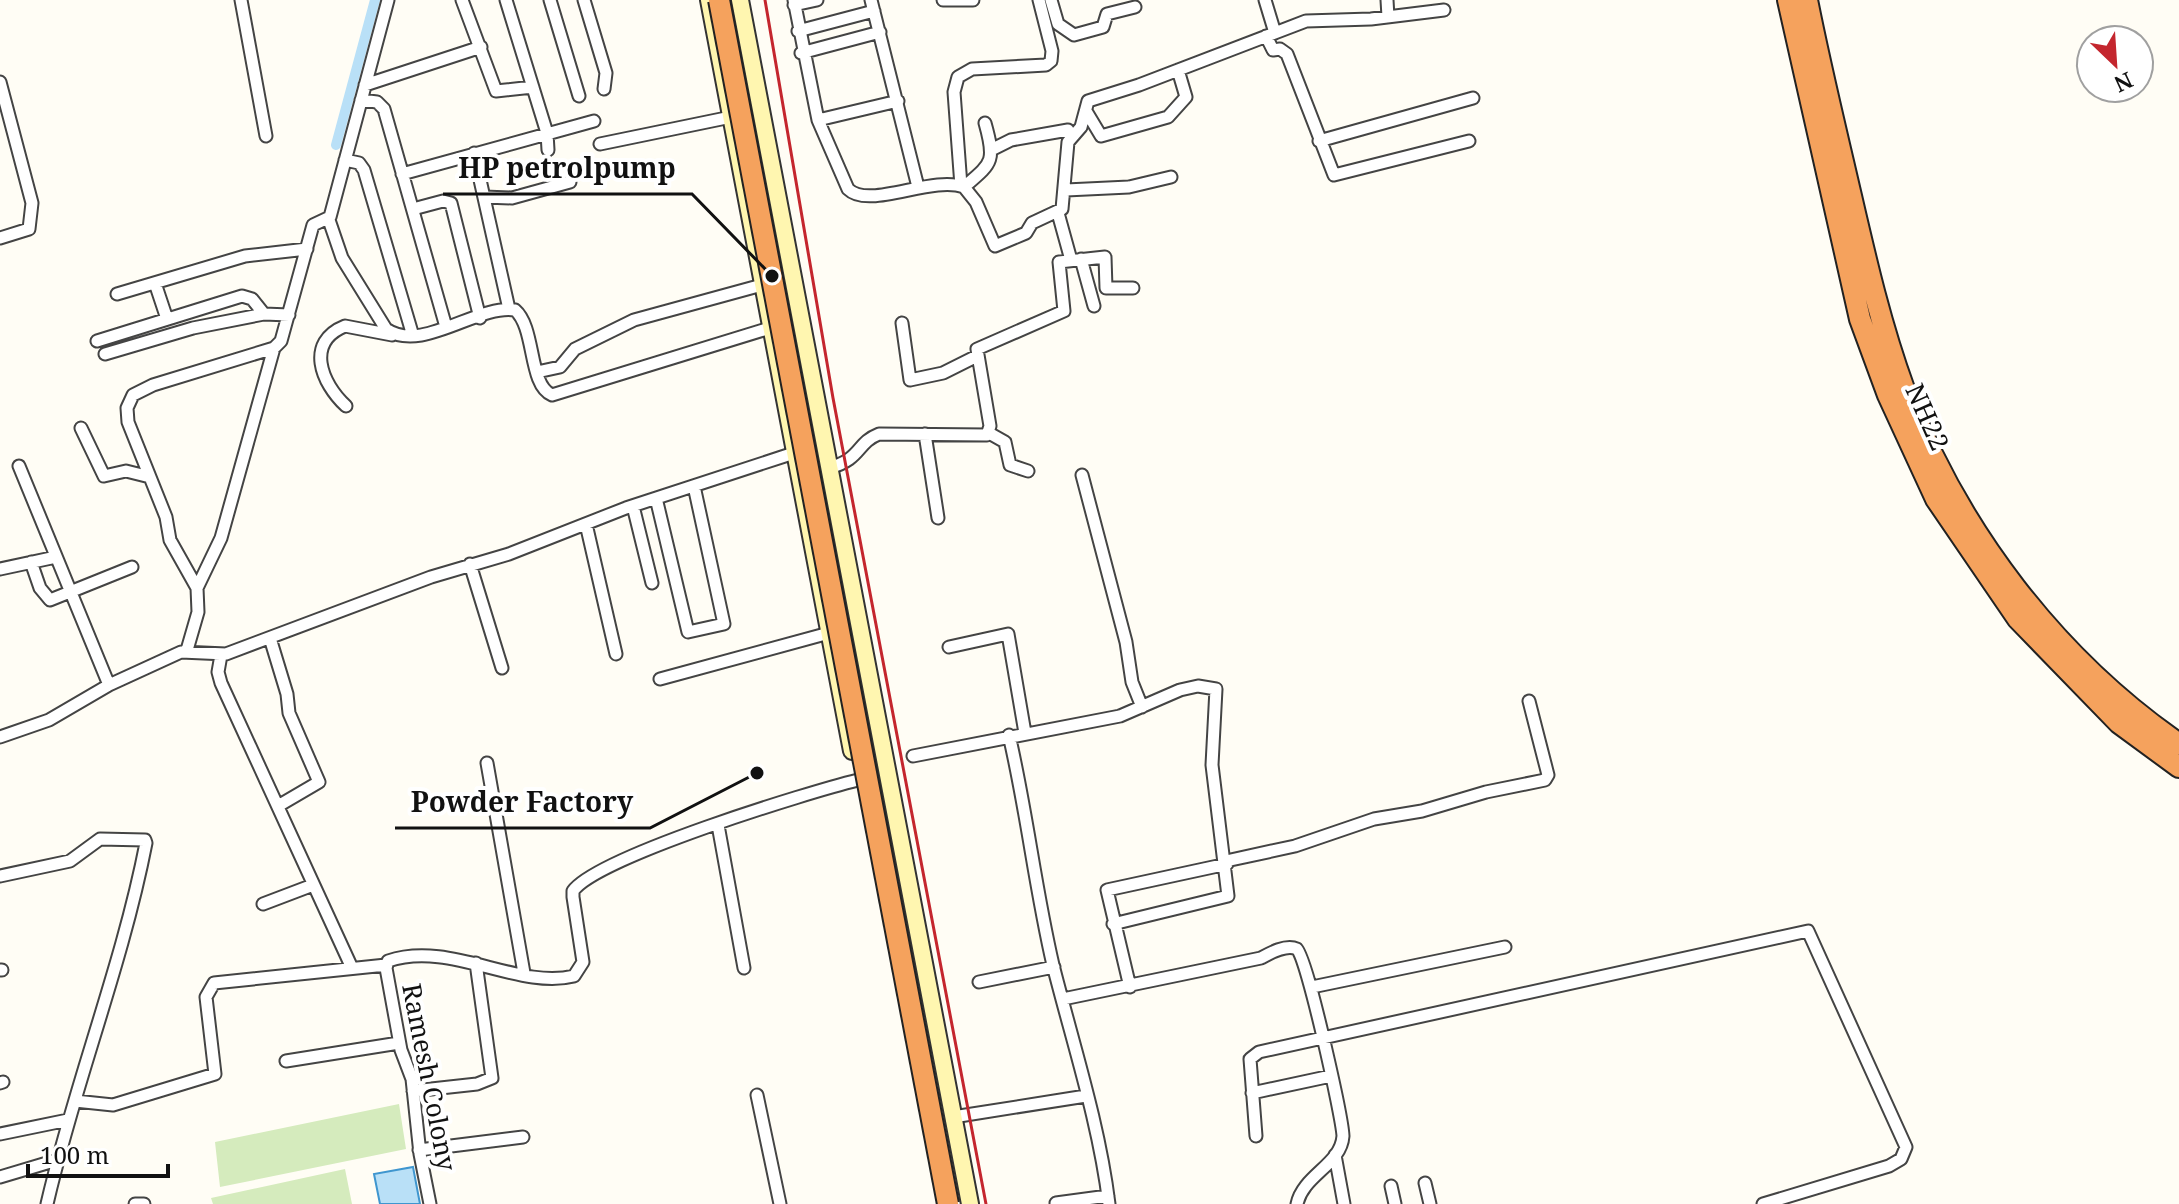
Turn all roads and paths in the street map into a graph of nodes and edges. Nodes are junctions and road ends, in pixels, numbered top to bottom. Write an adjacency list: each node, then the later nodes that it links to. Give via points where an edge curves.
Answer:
1 (241, 0): 46 (street)
2 (388, 0): 31 (street)
3 (462, 0): 28 (street)
4 (506, 0): 32 (street)
5 (550, 0): 35 (street)
6 (584, 0): 34 (street, via 604,63)
7 (709, 0): 40 (street)
8 (719, 0): 178 (highway, bridge)
9 (730, 0): 179 (highway)
10 (740, 0): 67 (street)
11 (817, 0): 20 (street)
12 (943, 0): 13 (street)
13 (973, 0)
14 (1039, 0): 57 (street, via 1051,61 972,69 958,77 954,92)
15 (1051, 0): 22 (street, via 1058,24 1074,35 1103,27 1107,14)
16 (1265, 0): 27 (street)
17 (1387, 0): 24 (street)
18 (1788, 0): 130 (highway, NH22, via 1860,319 1936,499 2018,619 2119,723)
19 (1807, 0): 127 (highway, NH22, via 1876,301 1905,390 1938,462 1978,537 2030,608 2128,709)
20 (794, 3): 25 (street)
21 (872, 6): 25 (street); 26 (street)
22 (1135, 7)
23 (1444, 10): 24 (street)
24 (1388, 17): 27 (street, via 1315,19)
25 (798, 31): 29 (street)
26 (880, 32): 29 (street); 38 (street)
27 (1270, 34): 30 (street); 47 (street, via 1273,50 1287,54)
28 (481, 47): 31 (street); 32 (street, via 496,91)
29 (801, 53): 41 (street)
30 (1178, 70): 39 (street, via 1092,99); 39 (street, via 1186,97 1168,117 1101,136)
31 (365, 85): 37 (street)
32 (533, 87): 45 (street)
33 (1, 89): 64 (street, via 33,218 29,229)
34 (604, 89)
35 (579, 96)
36 (1473, 98): 47 (street)
37 (361, 100): 53 (street); 54 (street, via 381,104)
38 (898, 101): 41 (street); 58 (street)
39 (1084, 108): 59 (street, via 1081,127 1068,142)
40 (731, 117): 49 (street); 68 (street)
41 (818, 120): 58 (street, via 853,195)
42 (594, 121): 45 (street)
43 (985, 123): 51 (street)
44 (1068, 130): 51 (street, via 1011,140)
45 (547, 133): 50 (street); 52 (street)
46 (266, 136)
47 (1319, 141): 48 (street, via 1334,175)
48 (1469, 141)
49 (600, 144)
50 (548, 150)
51 (991, 150): 57 (street, via 985,171)
52 (474, 153): 54 (street); 60 (street)
53 (345, 160): 63 (street); 82 (street, via 364,170)
54 (402, 174): 61 (street)
55 (1171, 177): 59 (street, via 1129,187)
56 (570, 182): 60 (street, via 512,198)
57 (962, 186): 58 (street); 62 (street, via 976,202 995,246)
58 (918, 187)
59 (1066, 190): 62 (street)
60 (484, 197): 73 (street)
61 (413, 209): 76 (street, via 451,203); 79 (street)
62 (1058, 213): 66 (street)
63 (323, 221): 65 (street, via 313,225); 81 (street, via 376,316)
64 (0, 238)
65 (307, 249): 69 (street, via 245,256); 75 (street)
66 (1076, 260): 70 (street, via 1105,257 1106,288); 72 (street); 86 (street, via 1058,264 1064,311 978,347)
67 (790, 265): 68 (street); 94 (street)
68 (761, 278): 80 (street); 87 (street, via 634,320 575,349 560,367)
69 (155, 283): 71 (street); 77 (street)
70 (1133, 288)
71 (117, 294)
72 (1094, 306)
73 (509, 309): 76 (street); 87 (street, via 523,320)
74 (264, 314): 75 (street); 77 (street, via 252,299 242,296); 85 (street)
75 (289, 315): 84 (street)
76 (480, 318): 79 (street)
77 (167, 319): 83 (street)
78 (902, 323): 86 (street, via 910,380 943,373)
79 (446, 327): 82 (street)
80 (770, 328): 87 (street, via 560,394 547,394); 92 (street)
81 (396, 336): 82 (street); 88 (street, via 345,326 324,342 319,352 323,373)
82 (413, 336)
83 (97, 341)
84 (274, 348): 97 (street, via 133,395 128,422); 109 (street, via 221,538)
85 (105, 354)
86 (977, 356): 90 (street)
87 (537, 372)
88 (346, 406)
89 (81, 428): 97 (street, via 104,476 126,471)
90 (989, 433): 91 (street); 95 (street, via 1005,442 1010,465)
91 (925, 434): 94 (street, via 874,436 851,461); 101 (street)
92 (794, 453): 98 (street); 111 (street)
93 (19, 466): 103 (street)
94 (829, 468): 122 (street)
95 (1028, 471)
96 (1082, 475): 121 (street)
97 (150, 477): 109 (street, via 170,540)
98 (694, 486): 99 (street); 99 (street, via 724,624 688,632)
99 (656, 498): 100 (street)
100 (633, 506): 102 (street); 108 (street)
101 (938, 518)
102 (586, 524): 105 (street); 115 (street)
103 (56, 557): 104 (street); 110 (street)
104 (31, 562): 107 (street); 110 (street, via 50,600)
105 (470, 564): 112 (street); 117 (street)
106 (132, 567): 110 (street)
107 (0, 569)
108 (652, 583)
109 (197, 588): 114 (street, via 198,612)
110 (71, 594): 119 (street)
111 (829, 633): 118 (street); 123 (street)
112 (270, 638): 116 (street); 132 (street, via 289,713 319,782)
113 (949, 647): 124 (street, via 1008,634)
114 (187, 650): 116 (street); 119 (street)
115 (616, 654)
116 (221, 655): 132 (street, via 219,678)
117 (502, 668)
118 (660, 679)
119 (109, 685): 126 (street, via 49,720)
120 (1529, 701): 134 (street, via 1545,780 1374,819)
121 (1142, 707): 124 (street); 134 (street, via 1180,690 1217,690 1212,765)
122 (879, 721): 123 (street); 159 (street)
123 (847, 725): 131 (street)
124 (1025, 733): 125 (street)
125 (1009, 735): 128 (street); 142 (street)
126 (0, 737)
127 (2179, 744)
128 (913, 756)
129 (487, 763): 145 (street)
130 (2179, 767)
131 (858, 780): 133 (street); 177 (street)
132 (278, 806): 136 (street)
133 (718, 825): 144 (street); 145 (street, via 630,856 580,883 573,891 580,972 566,978)
134 (1227, 862): 138 (street, via 1225,899); 138 (street, via 1108,889)
135 (0, 876): 158 (street, via 70,861 100,839 145,840 114,975)
136 (313, 885): 137 (street); 143 (street)
137 (263, 904)
138 (1113, 924): 147 (street)
139 (1505, 947): 148 (street)
140 (388, 962): 141 (street, via 436,956); 143 (street); 151 (street, Ramesh Colony)
141 (476, 963): 145 (street); 154 (street, via 492,1078)
142 (1054, 967): 146 (street); 149 (street)
143 (352, 968): 158 (street, via 214,983 206,997 215,1074 113,1105)
144 (744, 968)
145 (524, 973)
146 (979, 982)
147 (1130, 987): 148 (street, via 1289,948 1302,954); 149 (street)
148 (1312, 987): 150 (street)
149 (1063, 999): 157 (street)
150 (1323, 1039): 153 (street); 155 (street, via 1251,1056); 185 (street, via 1808,931 1906,1147 1901,1159 1889,1166)
151 (399, 1043): 152 (street); 154 (street, Ramesh Colony)
152 (286, 1061)
153 (1331, 1076): 155 (street); 165 (street, via 1343,1136)
154 (413, 1091): 164 (street, Ramesh Colony)
155 (1252, 1093): 162 (street)
156 (757, 1095): 176 (street)
157 (1086, 1096): 159 (street); 170 (street)
158 (75, 1101): 160 (street)
159 (953, 1117): 180 (street)
160 (68, 1120): 161 (street); 166 (street)
161 (0, 1134)
162 (1256, 1136)
163 (523, 1137): 164 (street)
164 (419, 1150): 175 (street, Ramesh Colony)
165 (1335, 1155): 181 (street, via 1302,1186); 182 (street)
166 (57, 1160): 167 (street); 172 (street)
167 (0, 1177)
168 (1425, 1183): 184 (street)
169 (1391, 1186): 183 (street)
170 (1109, 1200): 171 (street)
171 (1056, 1203)
172 (47, 1204)
173 (135, 1204): 174 (street)
174 (144, 1204)
175 (430, 1204)
176 (780, 1204)
177 (939, 1204)
178 (948, 1204)
179 (960, 1204)
180 (970, 1204)
181 (1297, 1204)
182 (1344, 1204)
183 (1395, 1204)
184 (1430, 1204)
185 (1763, 1204)

